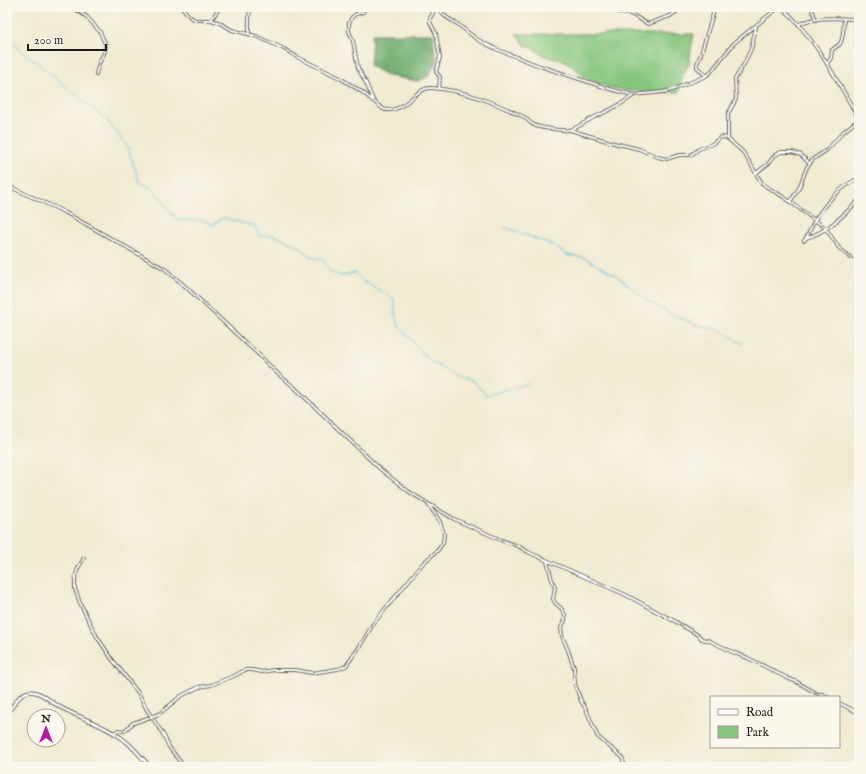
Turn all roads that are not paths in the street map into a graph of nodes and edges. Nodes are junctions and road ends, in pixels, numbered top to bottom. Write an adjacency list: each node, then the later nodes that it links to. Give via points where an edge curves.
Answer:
1 (72, 7): 21 (street, via 88,17 106,45)
2 (182, 7): 14 (street, via 195,20)
3 (220, 7): 14 (street)
4 (251, 7): 19 (street)
5 (366, 7): 25 (street, via 363,12 352,17 349,31 358,68)
6 (435, 7): 23 (street, via 430,22 440,51 436,72 440,77); 24 (street, via 478,40 496,49 591,84)
7 (615, 7): 8 (street, via 616,11 631,14 648,24 670,16)
8 (678, 7)
9 (715, 7): 22 (street, via 697,64)
10 (811, 7): 15 (street)
11 (784, 8): 17 (street); 18 (street)
12 (844, 19): 13 (street); 15 (street); 20 (street, via 841,42 832,50)
13 (858, 19): 16 (street)
14 (211, 20): 19 (street, via 232,30)
15 (816, 20): 17 (street)
16 (859, 22)
17 (799, 24): 20 (street)
18 (756, 26): 22 (street, via 734,44); 28 (street, via 751,49 735,79 736,98 728,114)
19 (249, 34): 25 (street, via 340,78)
20 (827, 64): 26 (street)
21 (96, 74)
22 (706, 76): 24 (street, via 672,90)
23 (439, 89): 25 (street, via 424,89 409,102 394,110 387,111); 27 (street, via 481,98 525,118 538,127)
24 (634, 95): 27 (street, via 620,105)
25 (373, 101)
26 (859, 119): 29 (street)
27 (569, 130): 28 (street, via 666,159 691,155 721,137)
28 (728, 138): 30 (street, via 743,152)
29 (810, 164): 30 (street, via 801,155 781,152); 34 (street, via 805,169 797,193)
30 (756, 173): 34 (street, via 761,182)
31 (859, 178): 35 (street, via 828,202)
32 (7, 185): 40 (street, via 49,204 166,269 380,469)
33 (859, 200): 36 (street)
34 (790, 202): 35 (street)
35 (815, 220): 36 (street); 37 (street)
36 (826, 229): 37 (street); 39 (street, via 838,248)
37 (806, 238): 38 (street)
38 (804, 241)
39 (851, 258)
40 (427, 503): 42 (street, via 454,519); 47 (street, via 440,522 444,534 443,543 423,563 373,624 346,666 312,673 296,670 245,670 181,696)
41 (84, 558): 47 (street, via 75,579 75,589 80,602 97,637 139,694)
42 (547, 560): 43 (street, via 626,595 702,639 748,658); 51 (street, via 555,587 553,599 565,615 566,620 561,628 562,636 574,668 575,684 580,699 598,737 622,758)
43 (824, 696)
44 (840, 703): 45 (street)
45 (859, 713)
46 (7, 714): 48 (street, via 23,694 40,693 70,713)
47 (152, 717): 48 (street, via 133,723 124,731); 50 (street)
48 (114, 733): 49 (street)
49 (151, 767)
50 (184, 767)
51 (625, 767)

